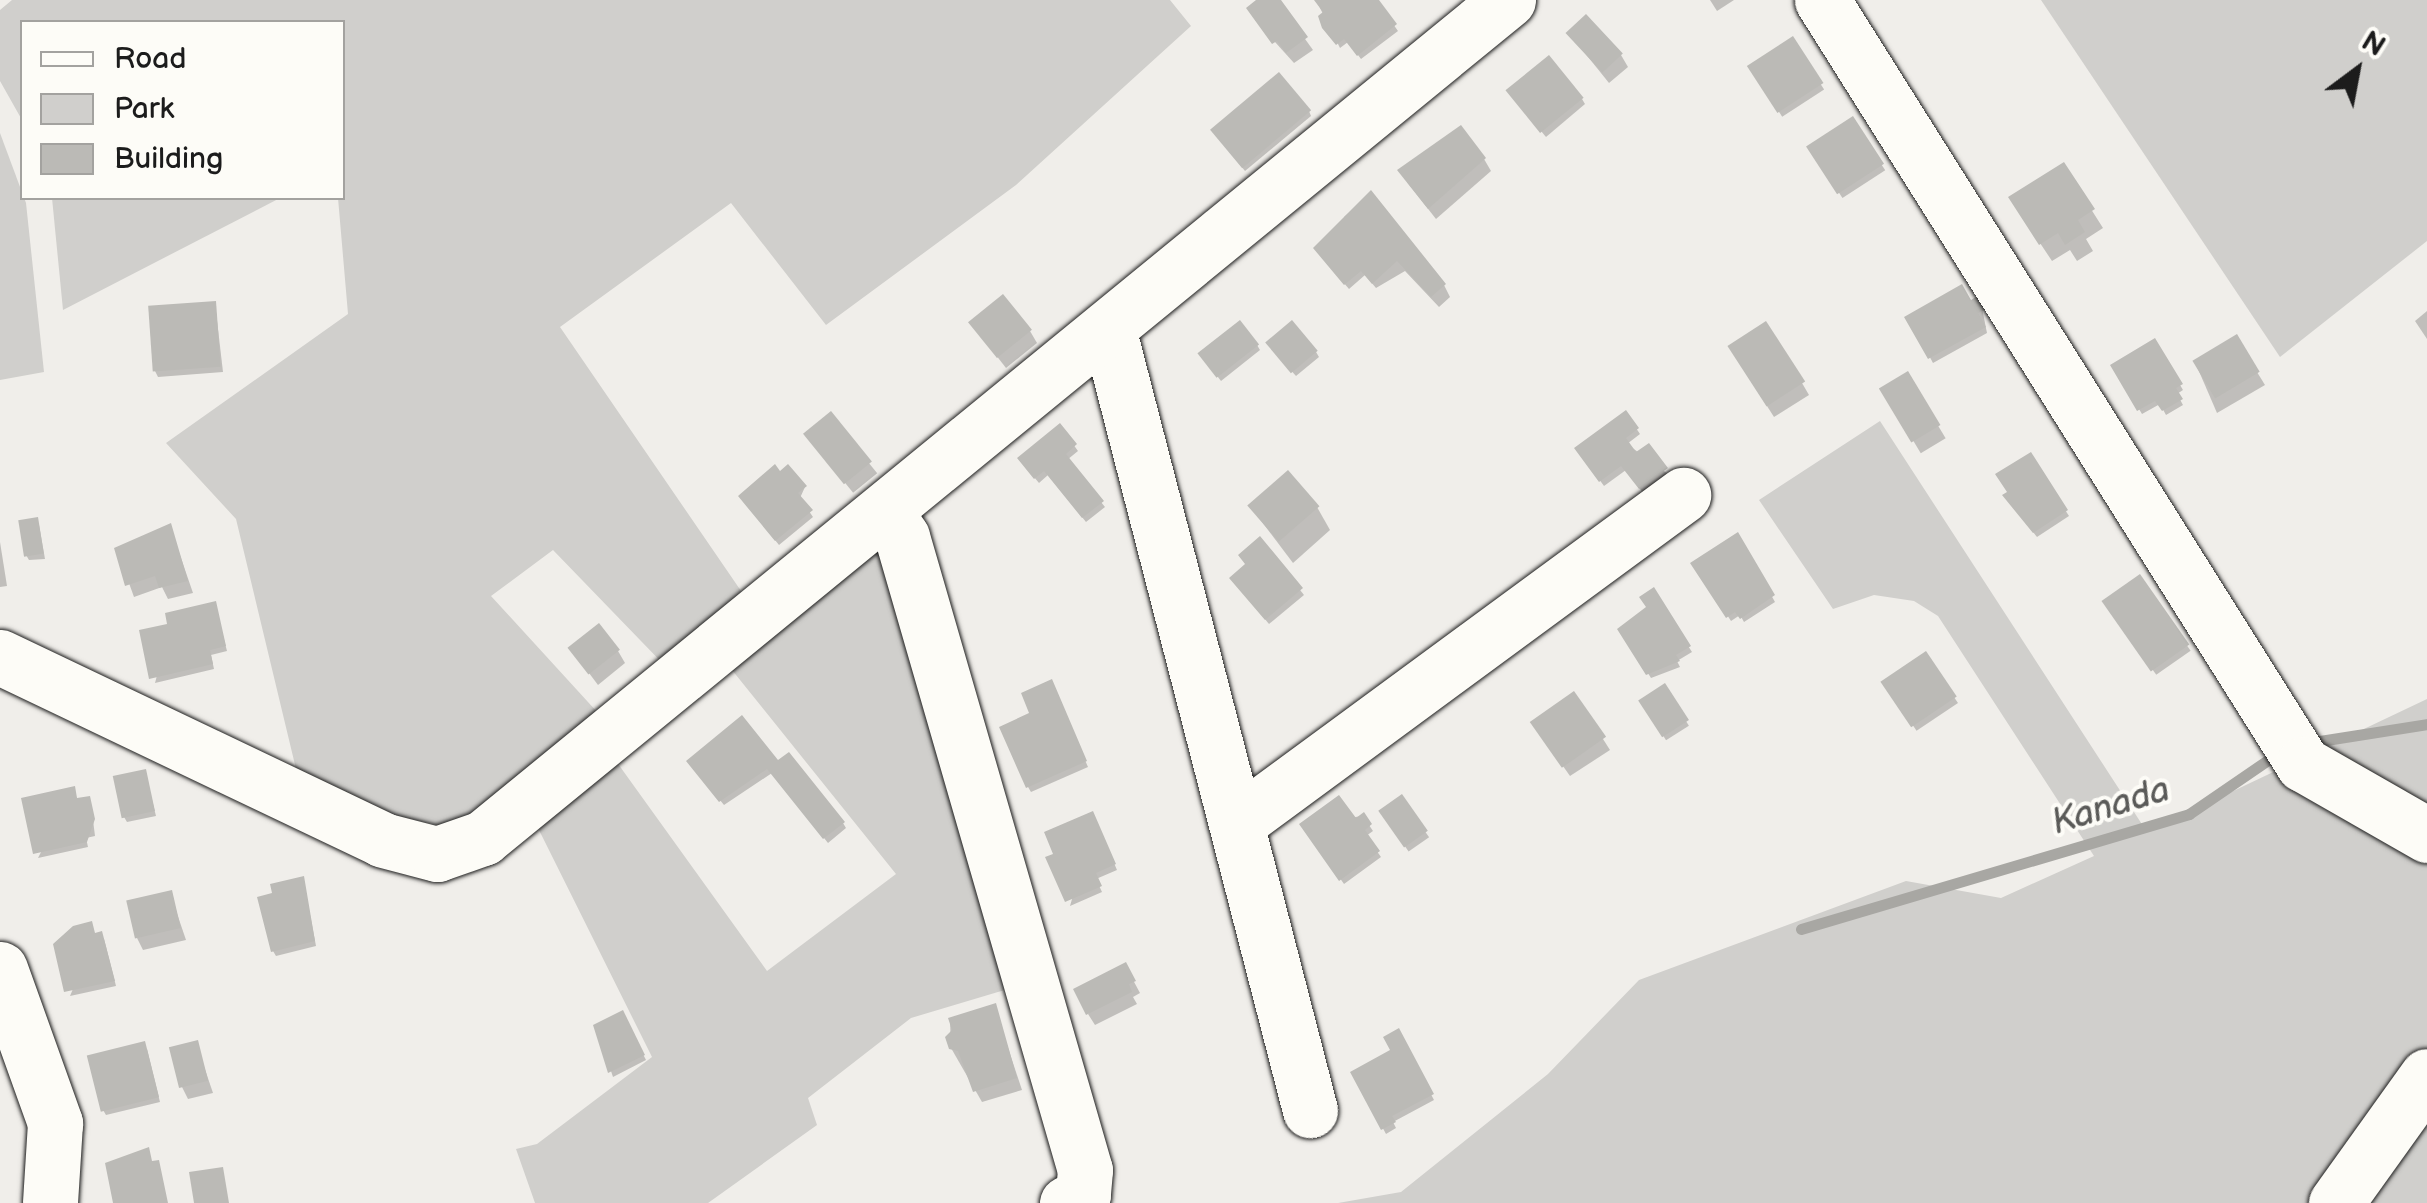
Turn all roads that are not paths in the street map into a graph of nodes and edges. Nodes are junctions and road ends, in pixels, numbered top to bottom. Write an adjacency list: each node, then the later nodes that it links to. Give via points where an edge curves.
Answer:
1 (1508, 0): 3 (street)
2 (1822, 0): 8 (street, via 2303,764)
3 (1108, 328): 5 (street); 7 (street)
4 (1683, 495): 7 (street)
5 (884, 511): 6 (street, via 511,817 483,838 438,854 382,840); 13 (street, via 902,537 1084,1170 1083,1195)
6 (0, 657)
7 (1237, 823): 11 (street)
8 (2427, 835)
9 (0, 969): 12 (street, via 55,1123)
10 (2427, 1076): 14 (street)
11 (1310, 1110)
12 (50, 1203)
13 (1067, 1203)
14 (2336, 1203)

